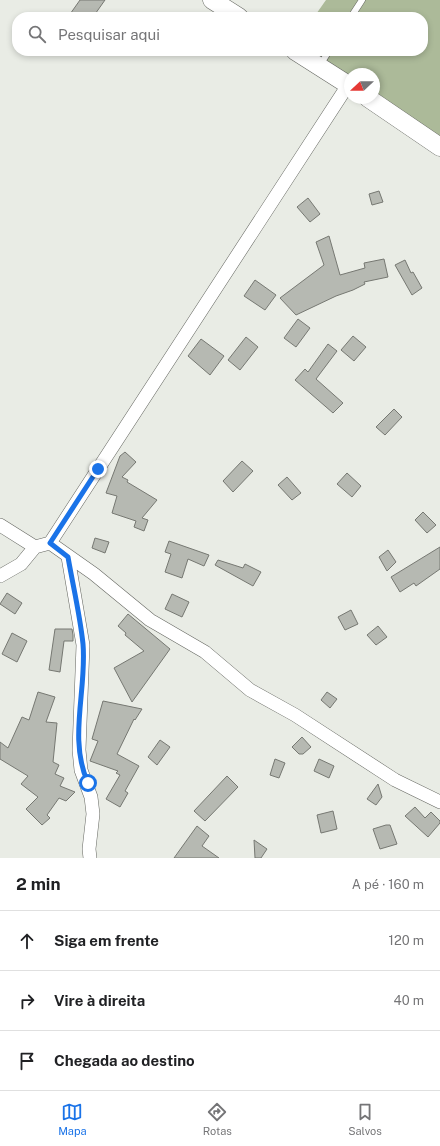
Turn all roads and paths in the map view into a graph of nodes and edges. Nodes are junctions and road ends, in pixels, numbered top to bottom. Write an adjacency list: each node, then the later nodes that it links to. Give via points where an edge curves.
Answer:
1 (212, 0): 3 (main road)
2 (362, 0): 4 (lane)
3 (231, 12)
4 (354, 12)
5 (302, 56): 7 (main road)
6 (326, 56): 7 (lane)
7 (319, 66): 8 (main road)
8 (344, 83)
9 (344, 94): 13 (street)
10 (377, 104): 11 (main road)
11 (440, 147)
12 (0, 524): 14 (street)
13 (50, 543): 14 (street); 15 (street)
14 (35, 547): 16 (street, via 20,564)
15 (68, 557): 17 (street, via 94,574 150,620 205,652 250,690 295,715 395,780); 18 (street, via 83,645 79,750 93,814)
16 (0, 576)
17 (440, 802)
18 (90, 858)

